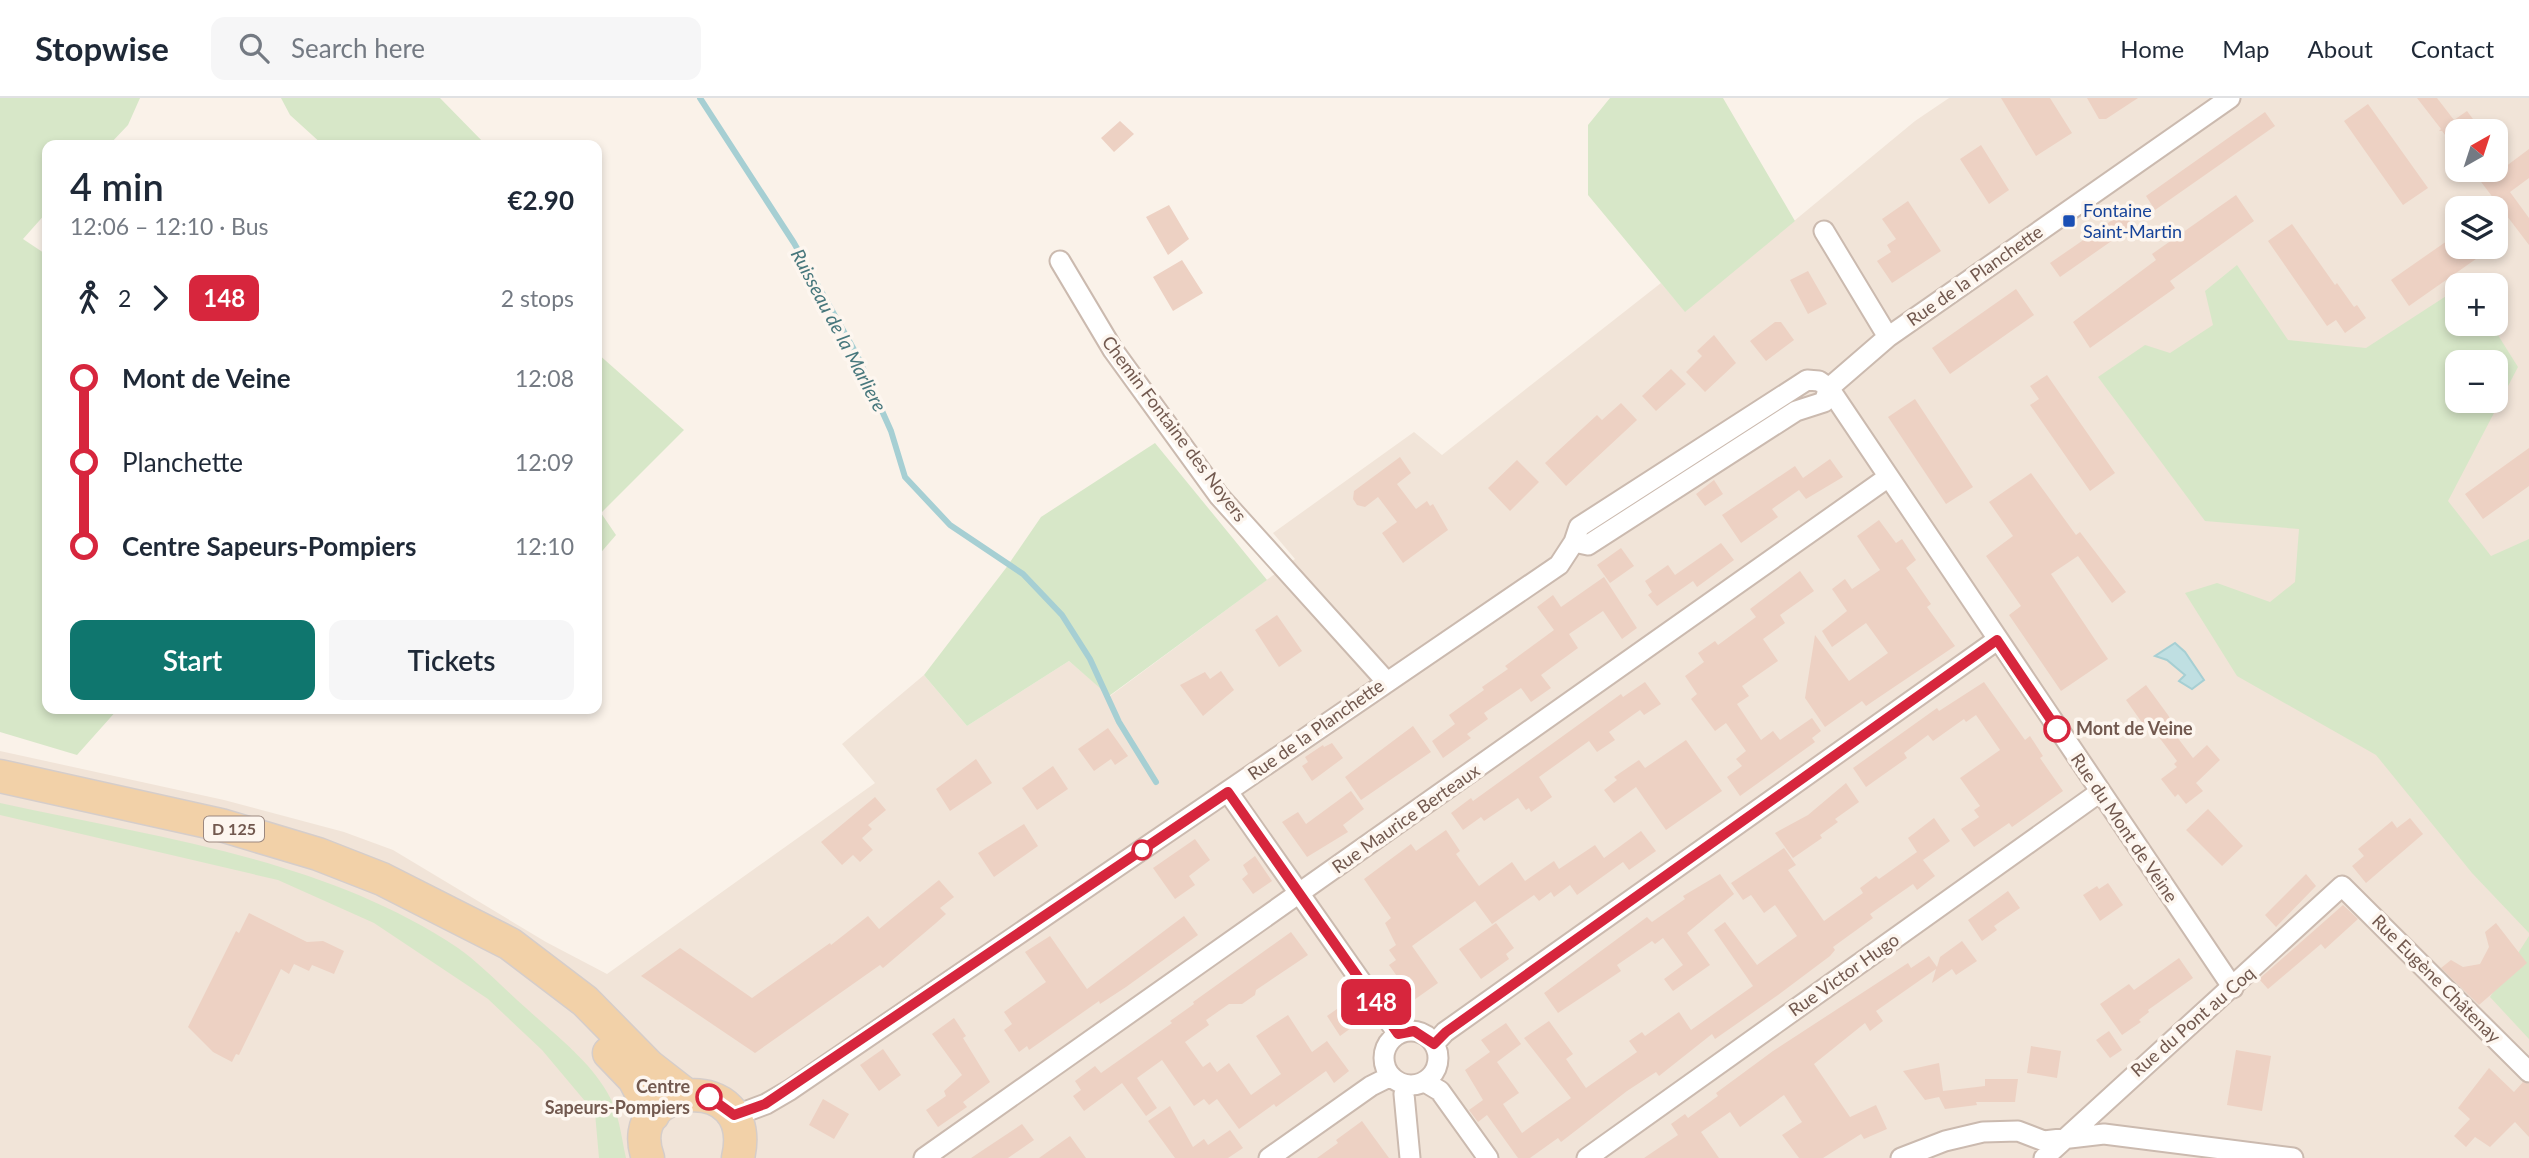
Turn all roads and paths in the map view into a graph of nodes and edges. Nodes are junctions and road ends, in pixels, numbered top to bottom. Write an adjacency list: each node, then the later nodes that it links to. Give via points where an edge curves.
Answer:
1 (2230, 98): 4 (street, Rue de la Planchette)
2 (1824, 231): 4 (street)
3 (1060, 261): 8 (street, Chemin Fontaine des Noyers, via 1113,351 1219,496)
4 (1888, 337): 5 (street, Rue de la Planchette)
5 (1829, 388): 6 (street, Rue du Mont de Veine); 8 (street, Rue de la Planchette, via 1807,380 1579,527 1559,565)
6 (1887, 478): 7 (street, Rue du Mont de Veine); 13 (street, Rue Maurice Berteaux)
7 (1997, 640): 11 (street, Rue du Mont de Veine); 17 (street)
8 (1386, 681): 10 (street, Rue de la Planchette)
9 (0, 776): 14 (main road, D 125, via 251,834 382,879)
10 (1228, 792): 13 (street); 23 (street, Rue de la Planchette, via 765,1104)
11 (2100, 792): 15 (street, Rue du Mont de Veine); 29 (street, Rue Victor Hugo)
12 (2342, 886): 15 (street, Rue du Pont au Coq); 18 (street, Rue Eugène Châtenay)
13 (1300, 894): 16 (street); 25 (street, Rue Maurice Berteaux)
14 (457, 916): 20 (main road, D 125, via 510,944 585,1001 649,1066); 21 (main road, D 125, via 619,1062)
15 (2232, 988): 22 (street, Rue du Pont au Coq)
16 (1398, 1034): 17 (street, via 1414,1031); 19 (street, via 1385,1053)
17 (1434, 1044): 19 (street, via 1436,1069)
18 (2529, 1072)
19 (1408, 1081): 26 (street, via 1371,1086); 27 (street, via 1404,1094); 28 (street, via 1440,1091)
20 (685, 1094): 21 (main road); 23 (main road, via 717,1100)
21 (653, 1115): 24 (main road, via 645,1141)
22 (2063, 1140): 30 (street, via 2044,1140 2018,1131 1983,1132); 31 (street, Rue du Pont au Coq); 32 (street, via 2104,1133)
23 (742, 1141)
24 (648, 1158)
25 (924, 1158)
26 (1269, 1158)
27 (1410, 1158)
28 (1488, 1158)
29 (1587, 1158)
30 (1901, 1158)
31 (2044, 1158)
32 (2293, 1158)

